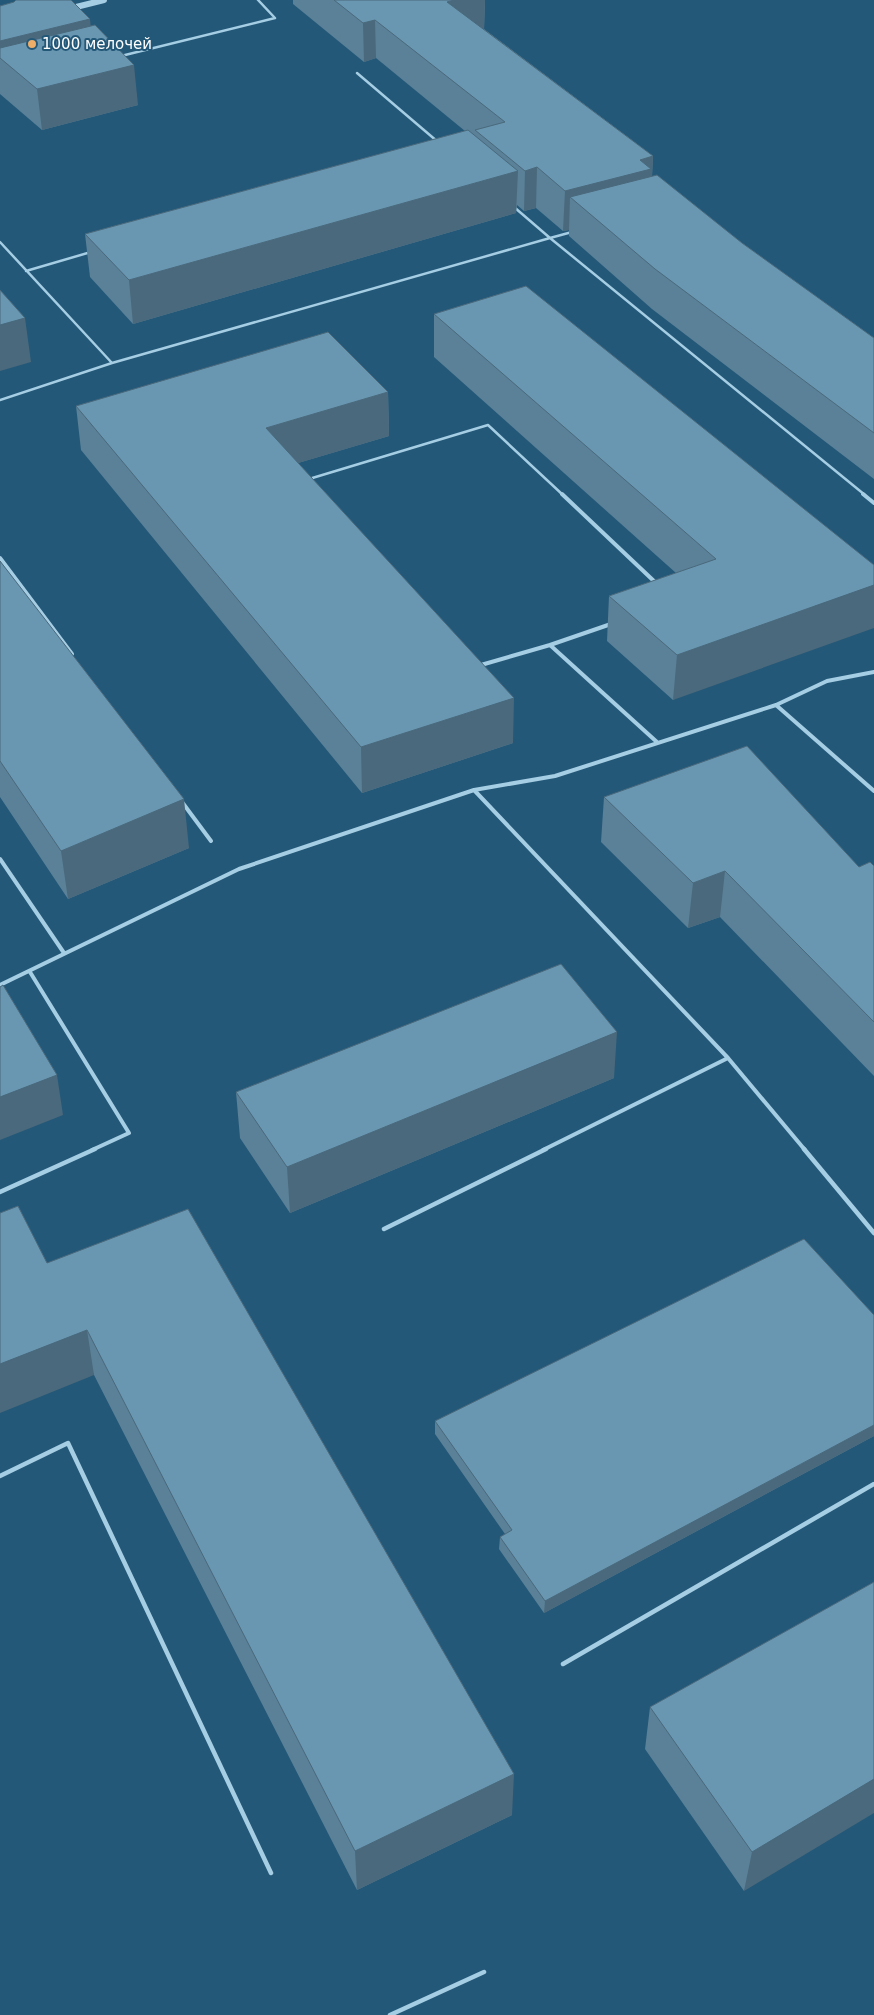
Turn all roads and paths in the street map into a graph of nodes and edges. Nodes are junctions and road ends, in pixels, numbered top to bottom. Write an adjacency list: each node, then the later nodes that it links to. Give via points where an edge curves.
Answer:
1 (104, 0): 3 (street)
2 (258, 0): 4 (lane, via 275,18)
3 (57, 12)
4 (114, 58)
5 (357, 73): 6 (lane)
6 (441, 145)
7 (507, 201): 9 (lane)
8 (578, 231): 9 (lane)
9 (550, 238): 13 (lane); 16 (lane)
10 (0, 242): 12 (lane)
11 (93, 252): 12 (lane)
12 (26, 271): 13 (lane)
13 (112, 363): 14 (lane)
14 (0, 400)
15 (300, 482): 18 (lane, via 488,425)
16 (874, 503)
17 (0, 558): 21 (lane)
18 (662, 588)
19 (613, 624): 20 (lane)
20 (550, 645): 22 (lane); 25 (lane)
21 (76, 660)
22 (480, 665)
23 (874, 672): 24 (lane, via 827,681)
24 (776, 705): 25 (lane); 27 (lane)
25 (658, 743): 26 (lane, via 555,776)
26 (474, 790): 31 (lane, via 239,869); 34 (lane)
27 (874, 791)
28 (181, 801): 29 (lane)
29 (211, 841)
30 (0, 859): 31 (lane)
31 (64, 953): 32 (lane)
32 (30, 972): 33 (lane); 35 (lane, via 130,1133)
33 (0, 985)
34 (728, 1058): 36 (lane); 37 (lane)
35 (0, 1192)
36 (384, 1229)
37 (874, 1233)
38 (0, 1476): 41 (lane, via 68,1443)
39 (874, 1484): 40 (lane)
40 (563, 1664)
41 (271, 1873)
42 (484, 1972): 43 (lane)
43 (390, 2015)

